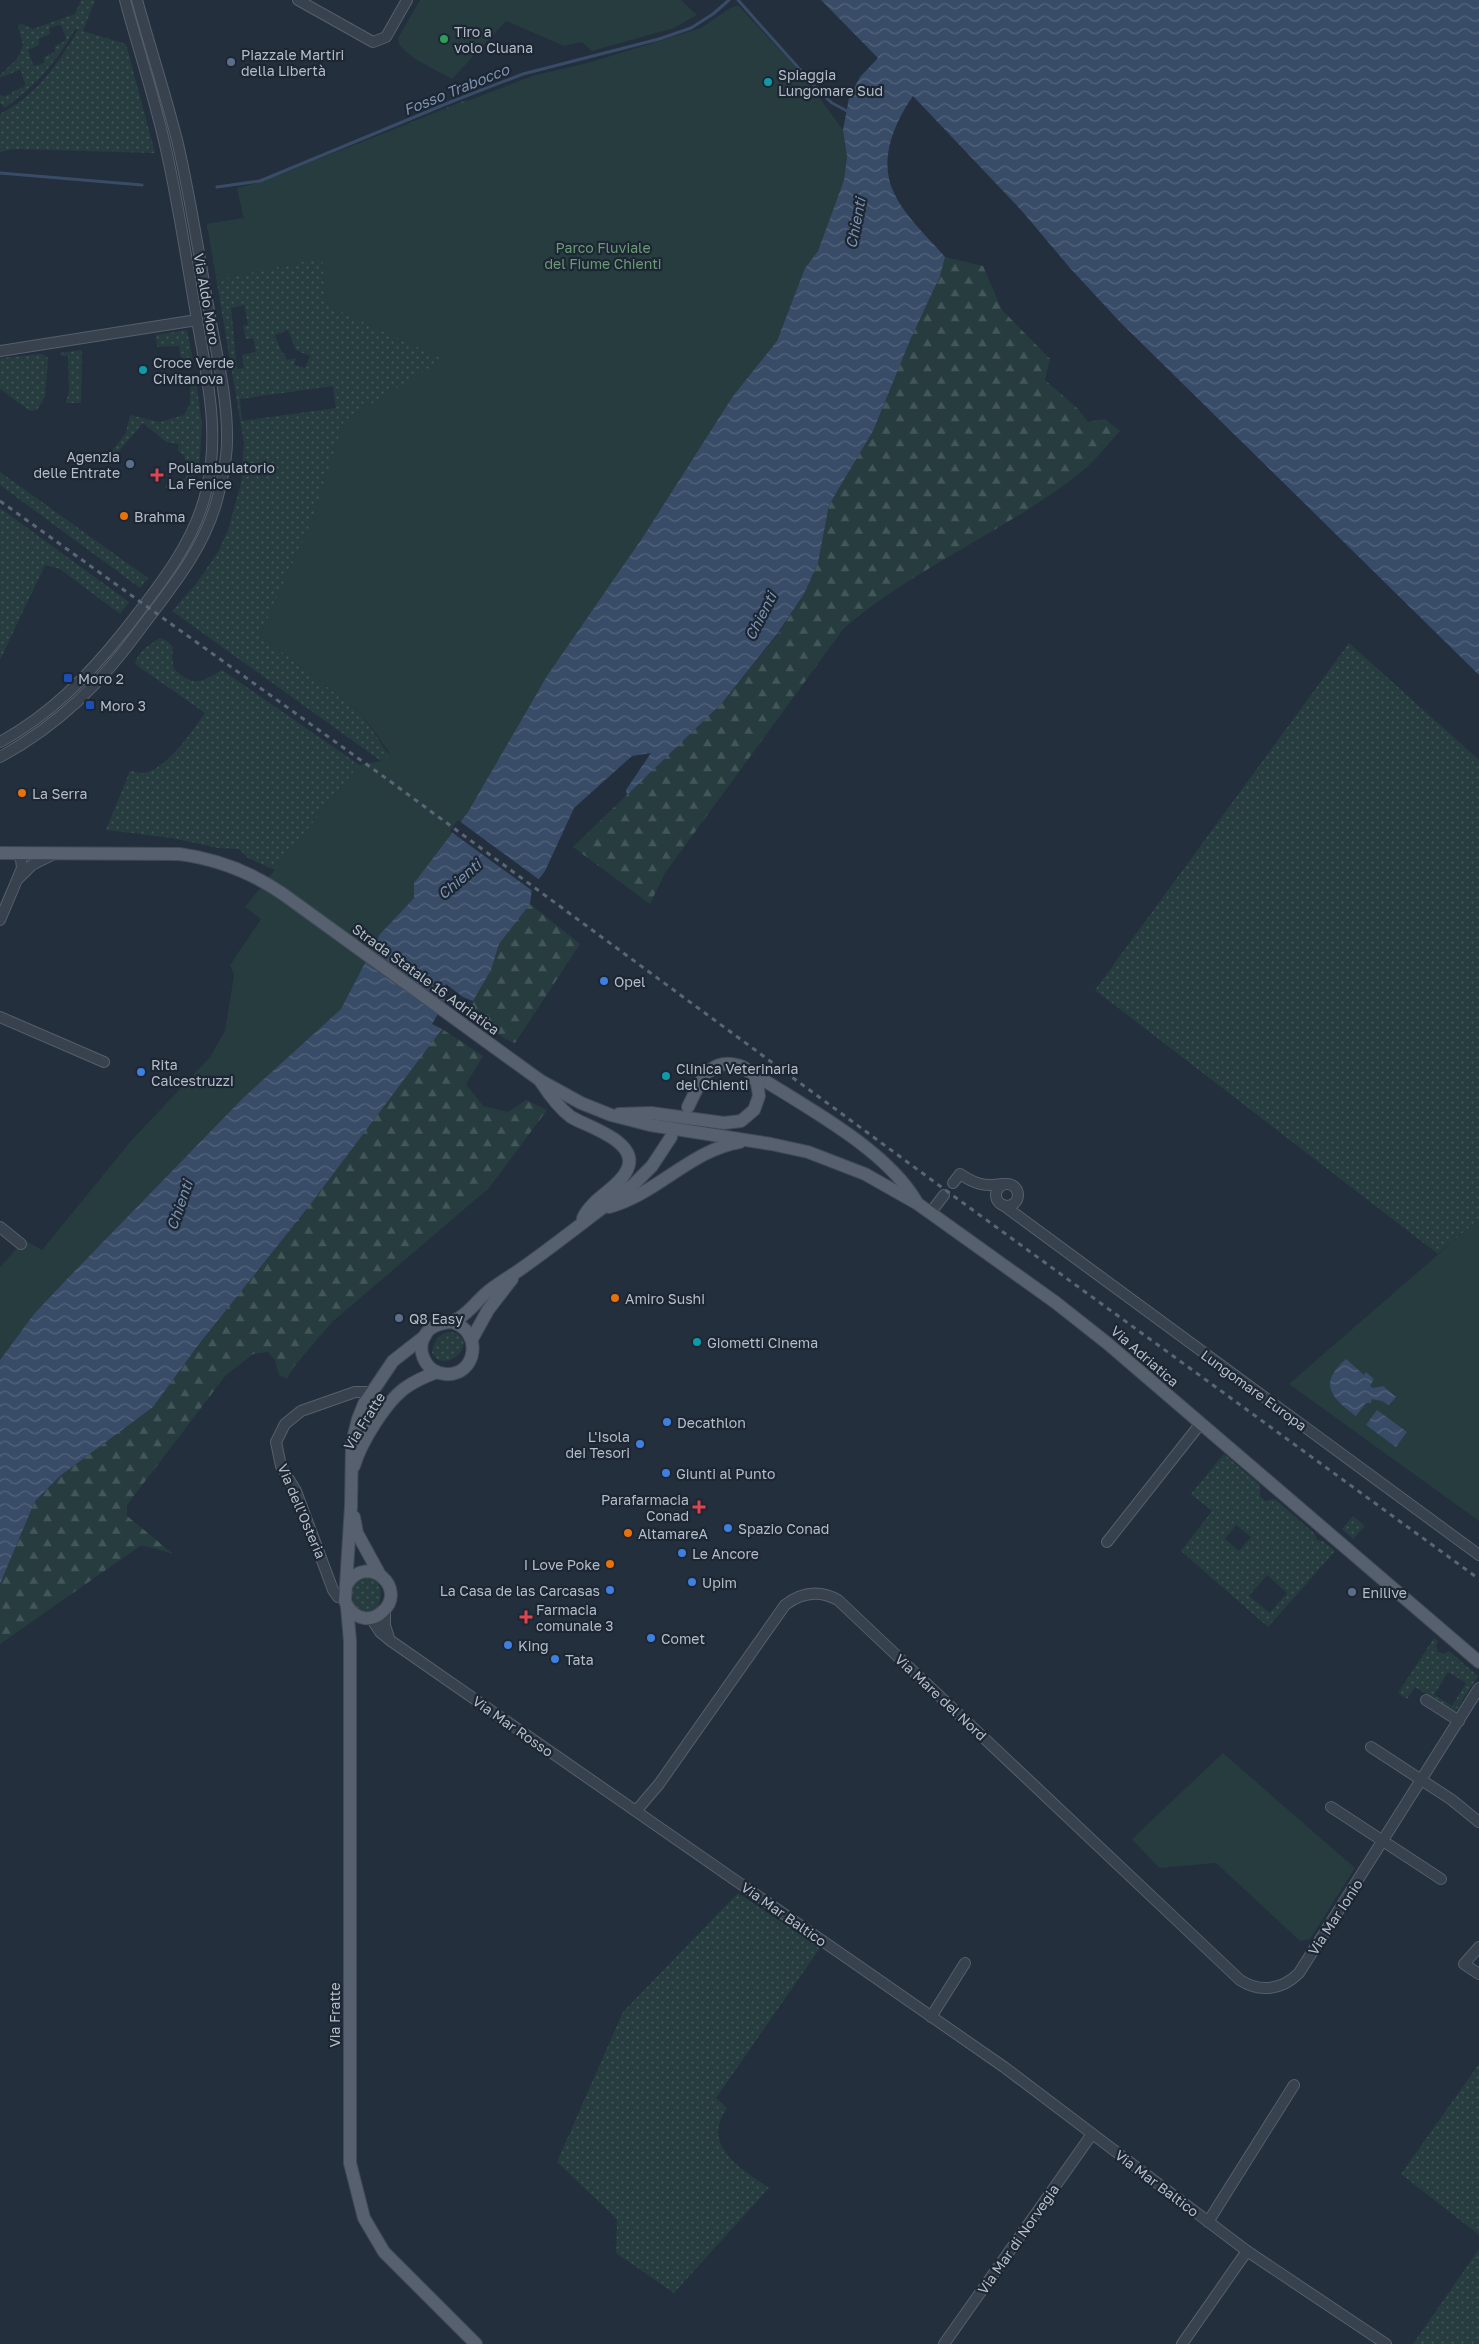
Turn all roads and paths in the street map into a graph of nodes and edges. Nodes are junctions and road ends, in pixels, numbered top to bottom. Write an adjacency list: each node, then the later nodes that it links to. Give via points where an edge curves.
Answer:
1 (125, 0): 6 (street, Via Aldo Moro, via 165,145)
2 (137, 0): 5 (street, Via Aldo Moro, via 177,140)
3 (298, 0): 4 (street, via 373,42 386,37)
4 (407, 0)
5 (194, 226): 6 (street, via 189,233); 7 (street, Via Aldo Moro)
6 (182, 229): 8 (street, Via Aldo Moro)
7 (199, 256): 8 (street, via 190,251); 11 (street, Via Aldo Moro)
8 (187, 259): 9 (street, Via Aldo Moro)
9 (197, 320): 10 (street); 12 (street, Via Aldo Moro)
10 (0, 351)
11 (216, 355): 12 (street, via 212,364); 14 (street, Via Aldo Moro, via 226,416 225,462 211,520 193,556 123,653 94,687 47,729)
12 (204, 360): 13 (street, Via Aldo Moro, via 214,441 206,492 189,536 142,608 89,672 41,716)
13 (0, 742)
14 (0, 757)
15 (0, 846): 19 (main road, Strada Statale 16 Adriatica)
16 (0, 853): 17 (main road, Strada Statale 16 Adriatica)
17 (16, 853): 18 (main road, Strada Statale 16 Adriatica); 20 (street, via 22,863)
18 (57, 853): 19 (main road, Strada Statale 16 Adriatica); 20 (street, via 32,865)
19 (86, 853): 25 (main road, Strada Statale 16 Adriatica, via 161,852 205,858 247,872 284,894)
20 (18, 879): 21 (street)
21 (0, 920)
22 (0, 1017): 23 (street)
23 (104, 1062)
24 (748, 1070): 26 (main road, via 732,1063 715,1067 705,1075); 27 (main road, via 757,1083 758,1096 754,1110 740,1120 724,1123 651,1112); 34 (main road, via 863,1148 902,1180)
25 (536, 1077): 27 (main road, Strada Statale 16 Adriatica); 38 (main road, via 559,1107 614,1138 628,1156 624,1176 592,1204)
26 (688, 1107)
27 (611, 1115): 29 (main road, Strada Statale 16 Adriatica)
28 (671, 1137): 36 (main road, via 644,1175)
29 (750, 1141): 34 (main road, Via Adriatica, via 791,1148 837,1162); 36 (main road, via 714,1149 642,1194)
30 (953, 1183): 31 (street, via 960,1174 974,1184)
31 (1002, 1184): 33 (street, via 1015,1186); 35 (street, via 996,1194)
32 (944, 1195): 37 (street)
33 (1018, 1199): 35 (street, via 1013,1204); 39 (street)
34 (918, 1204): 37 (main road, Via Adriatica)
35 (1004, 1205): 39 (street, Lungomare Europa)
36 (599, 1210): 38 (main road, Via Fratte)
37 (931, 1212): 48 (main road, Via Adriatica, via 1084,1324)
38 (581, 1223): 42 (main road, Via Fratte)
39 (1029, 1225): 52 (street, Lungomare Europa)
40 (0, 1228): 41 (street)
41 (21, 1244)
42 (518, 1271): 43 (main road, Via Fratte); 45 (main road, Via Fratte, via 488,1310)
43 (451, 1322): 44 (main road, Via Fratte, via 436,1325); 45 (main road, via 465,1329)
44 (425, 1336): 46 (main road, via 423,1356); 47 (main road, Via Fratte, via 393,1361)
45 (472, 1339): 46 (main road, Via Fratte, via 472,1356 466,1366 451,1374)
46 (437, 1372): 49 (main road, Via Fratte, via 414,1382 394,1398 365,1441)
47 (371, 1392): 49 (main road, Via Fratte, via 354,1431); 55 (street, Via dell'Osteria, via 355,1392 301,1411 285,1424 276,1442 281,1466 296,1491 334,1590)
48 (1201, 1424): 51 (street); 60 (main road, Via Adriatica)
49 (351, 1478): 50 (main road, Via Fratte)
50 (351, 1506): 53 (main road, Via Fratte, via 357,1533); 54 (main road, Via Fratte)
51 (1107, 1542)
52 (1479, 1555)
53 (380, 1576): 54 (main road, via 362,1572 354,1575); 56 (main road, Via Fratte, via 386,1581 390,1593)
54 (347, 1584): 55 (main road, Via Fratte)
55 (346, 1602): 57 (main road, via 358,1616); 58 (main road, Via Fratte)
56 (385, 1610): 57 (main road); 59 (street)
57 (370, 1618): 58 (main road, via 357,1629); 59 (street, Via Mar Rosso)
58 (350, 1641): 80 (main road, Via Fratte, via 350,2163 364,2218 384,2252)
59 (390, 1641): 67 (street, Via Mar Rosso)
60 (1479, 1662)
61 (1479, 1688): 63 (street, Via Mar Ionio)
62 (1426, 1700): 63 (street)
63 (1459, 1721): 65 (street, Via Mar Ionio)
64 (1371, 1746): 65 (street)
65 (1422, 1780): 68 (street); 69 (street, Via Mar Ionio)
66 (1331, 1807): 69 (street)
67 (636, 1812): 74 (street, Via Mare del Nord, via 660,1784 785,1605 804,1595 824,1594 838,1600 1240,1980 1260,1988); 75 (street, Via Mar Baltico)
68 (1479, 1822)
69 (1384, 1841): 70 (street); 74 (street, Via Mar Ionio, via 1299,1973)
70 (1441, 1879)
71 (1479, 1947): 73 (street, via 1464,1964)
72 (965, 1963): 75 (street)
73 (1479, 1974)
74 (1280, 1986)
75 (931, 2017): 77 (street, Via Mar Baltico)
76 (1294, 2085): 78 (street)
77 (1092, 2134): 78 (street, Via Mar Baltico); 81 (street, Via Mar di Norvegia)
78 (1208, 2222): 79 (street, Via Mar Baltico)
79 (1246, 2251): 82 (street); 83 (street, Via Mar Baltico)
80 (476, 2344)
81 (944, 2344)
82 (1182, 2344)
83 (1386, 2344)

